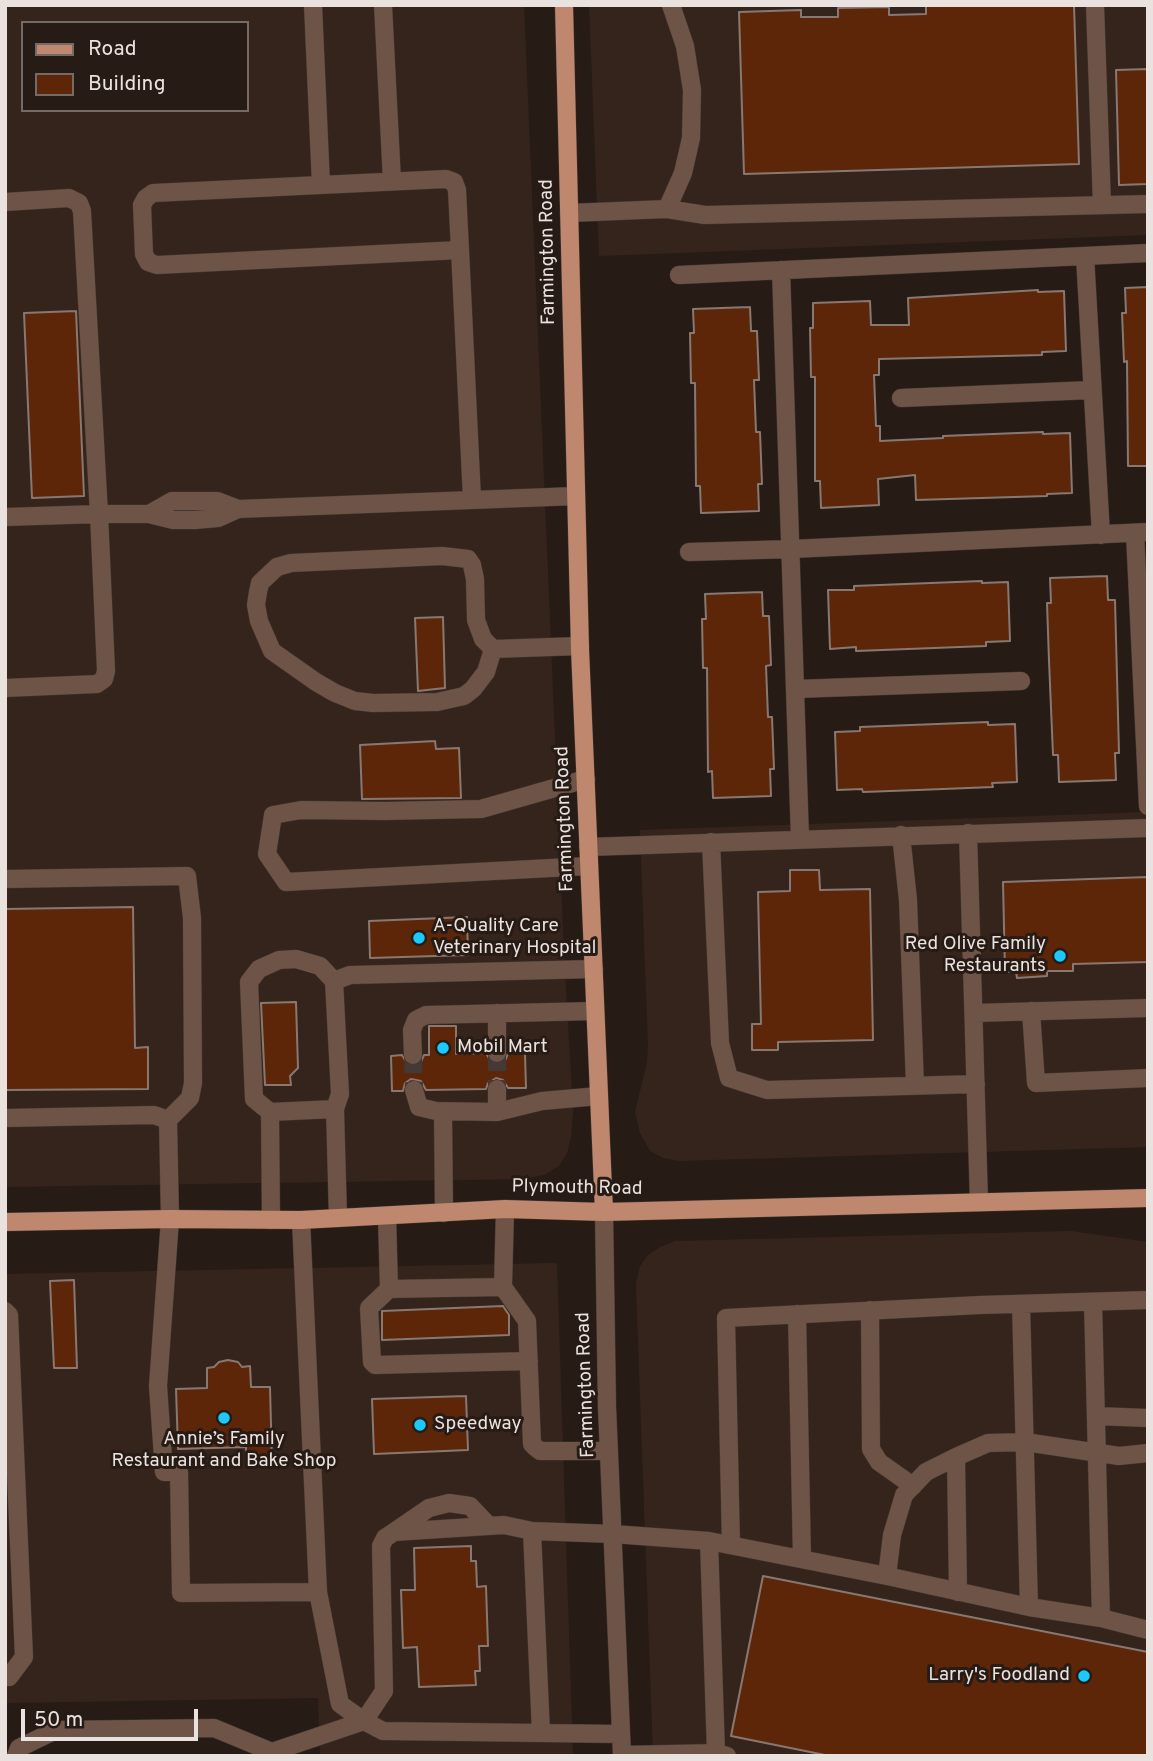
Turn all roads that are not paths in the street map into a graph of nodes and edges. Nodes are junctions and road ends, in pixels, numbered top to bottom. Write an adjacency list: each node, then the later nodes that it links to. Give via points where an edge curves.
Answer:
1 (313, 5): 7 (street)
2 (383, 5): 6 (street)
3 (564, 5): 12 (main road, Farmington Road)
4 (671, 5): 11 (street, via 685,46 692,90 688,150)
5 (1095, 5): 10 (street)
6 (391, 181): 7 (street); 13 (street, via 454,182)
7 (321, 185): 13 (street, via 153,192 142,205 144,254 148,262 157,265)
8 (5, 202): 22 (street, via 69,198 79,203 82,211)
9 (1148, 204): 10 (street)
10 (1102, 205): 11 (street, via 705,215)
11 (667, 209): 12 (street)
12 (569, 213): 20 (main road, Farmington Road)
13 (460, 250): 21 (street)
14 (1148, 253): 15 (street)
15 (1084, 256): 16 (street); 18 (street)
16 (781, 270): 17 (street); 26 (street)
17 (679, 275)
18 (1092, 390): 19 (street); 25 (street)
19 (901, 398)
20 (576, 496): 21 (street); 28 (main road, Farmington Road)
21 (472, 499): 22 (street, via 238,509 218,518 195,520)
22 (99, 514): 23 (street); 31 (street, via 104,679 97,684)
23 (5, 517)
24 (1142, 533): 25 (street); 34 (street)
25 (1101, 535): 26 (street)
26 (792, 550): 27 (street); 32 (street)
27 (689, 552)
28 (580, 646): 29 (street); 33 (main road, Farmington Road)
29 (493, 649): 29 (street, via 475,620 475,579 468,558 291,563 277,567 258,592 259,621 272,651 335,694 355,701 437,702 464,696 486,672)
30 (1021, 681): 32 (street)
31 (5, 688)
32 (796, 689): 38 (street)
33 (586, 779): 40 (main road, Farmington Road); 41 (street, via 481,809 301,810 273,815 267,854 286,882)
34 (1148, 806)
35 (1148, 828): 36 (street)
36 (968, 833): 37 (street); 49 (street)
37 (901, 835): 38 (street); 54 (street)
38 (800, 839): 39 (street)
39 (711, 842): 40 (street); 54 (street, via 720,1043 729,1078 767,1090)
40 (589, 847): 41 (main road, Farmington Road)
41 (589, 866): 43 (main road, Farmington Road)
42 (5, 879): 63 (street, via 187,876 192,918 193,1083 190,1098)
43 (594, 969): 44 (street, via 350,975); 46 (main road, Farmington Road)
44 (334, 981): 58 (street, via 340,1094); 60 (street, via 320,966 296,959 259,969 249,982 254,1099)
45 (1148, 1008): 47 (street)
46 (596, 1011): 48 (street); 57 (main road, Farmington Road)
47 (1031, 1012): 49 (street); 52 (street, via 1036,1083)
48 (496, 1013): 50 (street); 51 (street, via 426,1015 416,1020)
49 (974, 1013): 53 (street)
50 (497, 1053)
51 (413, 1055)
52 (1148, 1078)
53 (976, 1084): 54 (street); 65 (street)
54 (915, 1085)
55 (497, 1088): 61 (street)
56 (414, 1090): 59 (street, via 419,1107)
57 (599, 1096): 61 (street, via 542,1101); 67 (main road, Farmington Road)
58 (335, 1109): 60 (street); 70 (street)
59 (443, 1111): 61 (street); 68 (street)
60 (270, 1112): 72 (street)
61 (497, 1112)
62 (5, 1118): 63 (street, via 154,1115)
63 (168, 1120): 71 (street)
64 (1148, 1198): 65 (main road, Plymouth Road)
65 (979, 1202): 67 (main road, Plymouth Road)
66 (505, 1209): 67 (main road, Plymouth Road); 68 (main road, Plymouth Road); 75 (street)
67 (604, 1212): 87 (street, Farmington Road)
68 (444, 1213): 69 (main road, Plymouth Road)
69 (387, 1216): 70 (main road, Plymouth Road); 76 (street)
70 (338, 1218): 73 (main road, Plymouth Road)
71 (170, 1219): 72 (main road, Plymouth Road); 74 (main road, Plymouth Road); 101 (street, via 158,1386 164,1472 179,1472 181,1593)
72 (271, 1220): 73 (main road, Plymouth Road)
73 (301, 1220): 101 (street)
74 (5, 1222)
75 (503, 1286): 76 (street); 83 (street, via 527,1321)
76 (389, 1289): 83 (street, via 369,1308 375,1365)
77 (1148, 1300): 78 (street)
78 (1093, 1302): 79 (street); 84 (street)
79 (1021, 1304): 80 (street); 86 (street)
80 (870, 1310): 82 (street); 92 (street, via 871,1449 879,1462)
81 (5, 1311): 91 (street, via 9,1315)
82 (797, 1314): 98 (street, via 726,1318); 99 (street)
83 (529, 1361): 87 (street, via 532,1444 540,1451)
84 (1096, 1416): 85 (street); 88 (street)
85 (1148, 1418)
86 (1025, 1442): 88 (street); 90 (street, via 988,1443); 103 (street)
87 (609, 1451): 96 (street, Farmington Road)
88 (1097, 1452): 89 (street, via 1119,1456); 104 (street)
89 (1148, 1453)
90 (956, 1457): 92 (street, via 926,1472); 102 (street)
91 (11, 1484): 106 (street, via 24,1657)
92 (913, 1486): 100 (street, via 904,1495 892,1535)
93 (489, 1526): 94 (street); 95 (street); 95 (street, via 470,1506 449,1503 429,1508)
94 (532, 1531): 96 (street); 108 (street)
95 (394, 1532): 107 (street, via 381,1546 384,1691)
96 (613, 1534): 97 (street); 109 (street, Farmington Road)
97 (709, 1542): 98 (street); 111 (street)
98 (731, 1545): 99 (street)
99 (802, 1559): 100 (street)
100 (887, 1576): 102 (street)
101 (318, 1592): 107 (street, via 340,1704)
102 (958, 1592): 103 (street)
103 (1029, 1607): 104 (street)
104 (1101, 1618): 105 (street)
105 (1148, 1630)
106 (5, 1678)
107 (364, 1721): 108 (street, via 383,1731); 110 (street)
108 (541, 1733): 109 (street)
109 (621, 1734): 113 (street, Farmington Road)
110 (272, 1754): 112 (street, via 214,1728 56,1730 19,1748)
111 (720, 1755): 113 (street)
112 (16, 1756)
113 (622, 1756)

